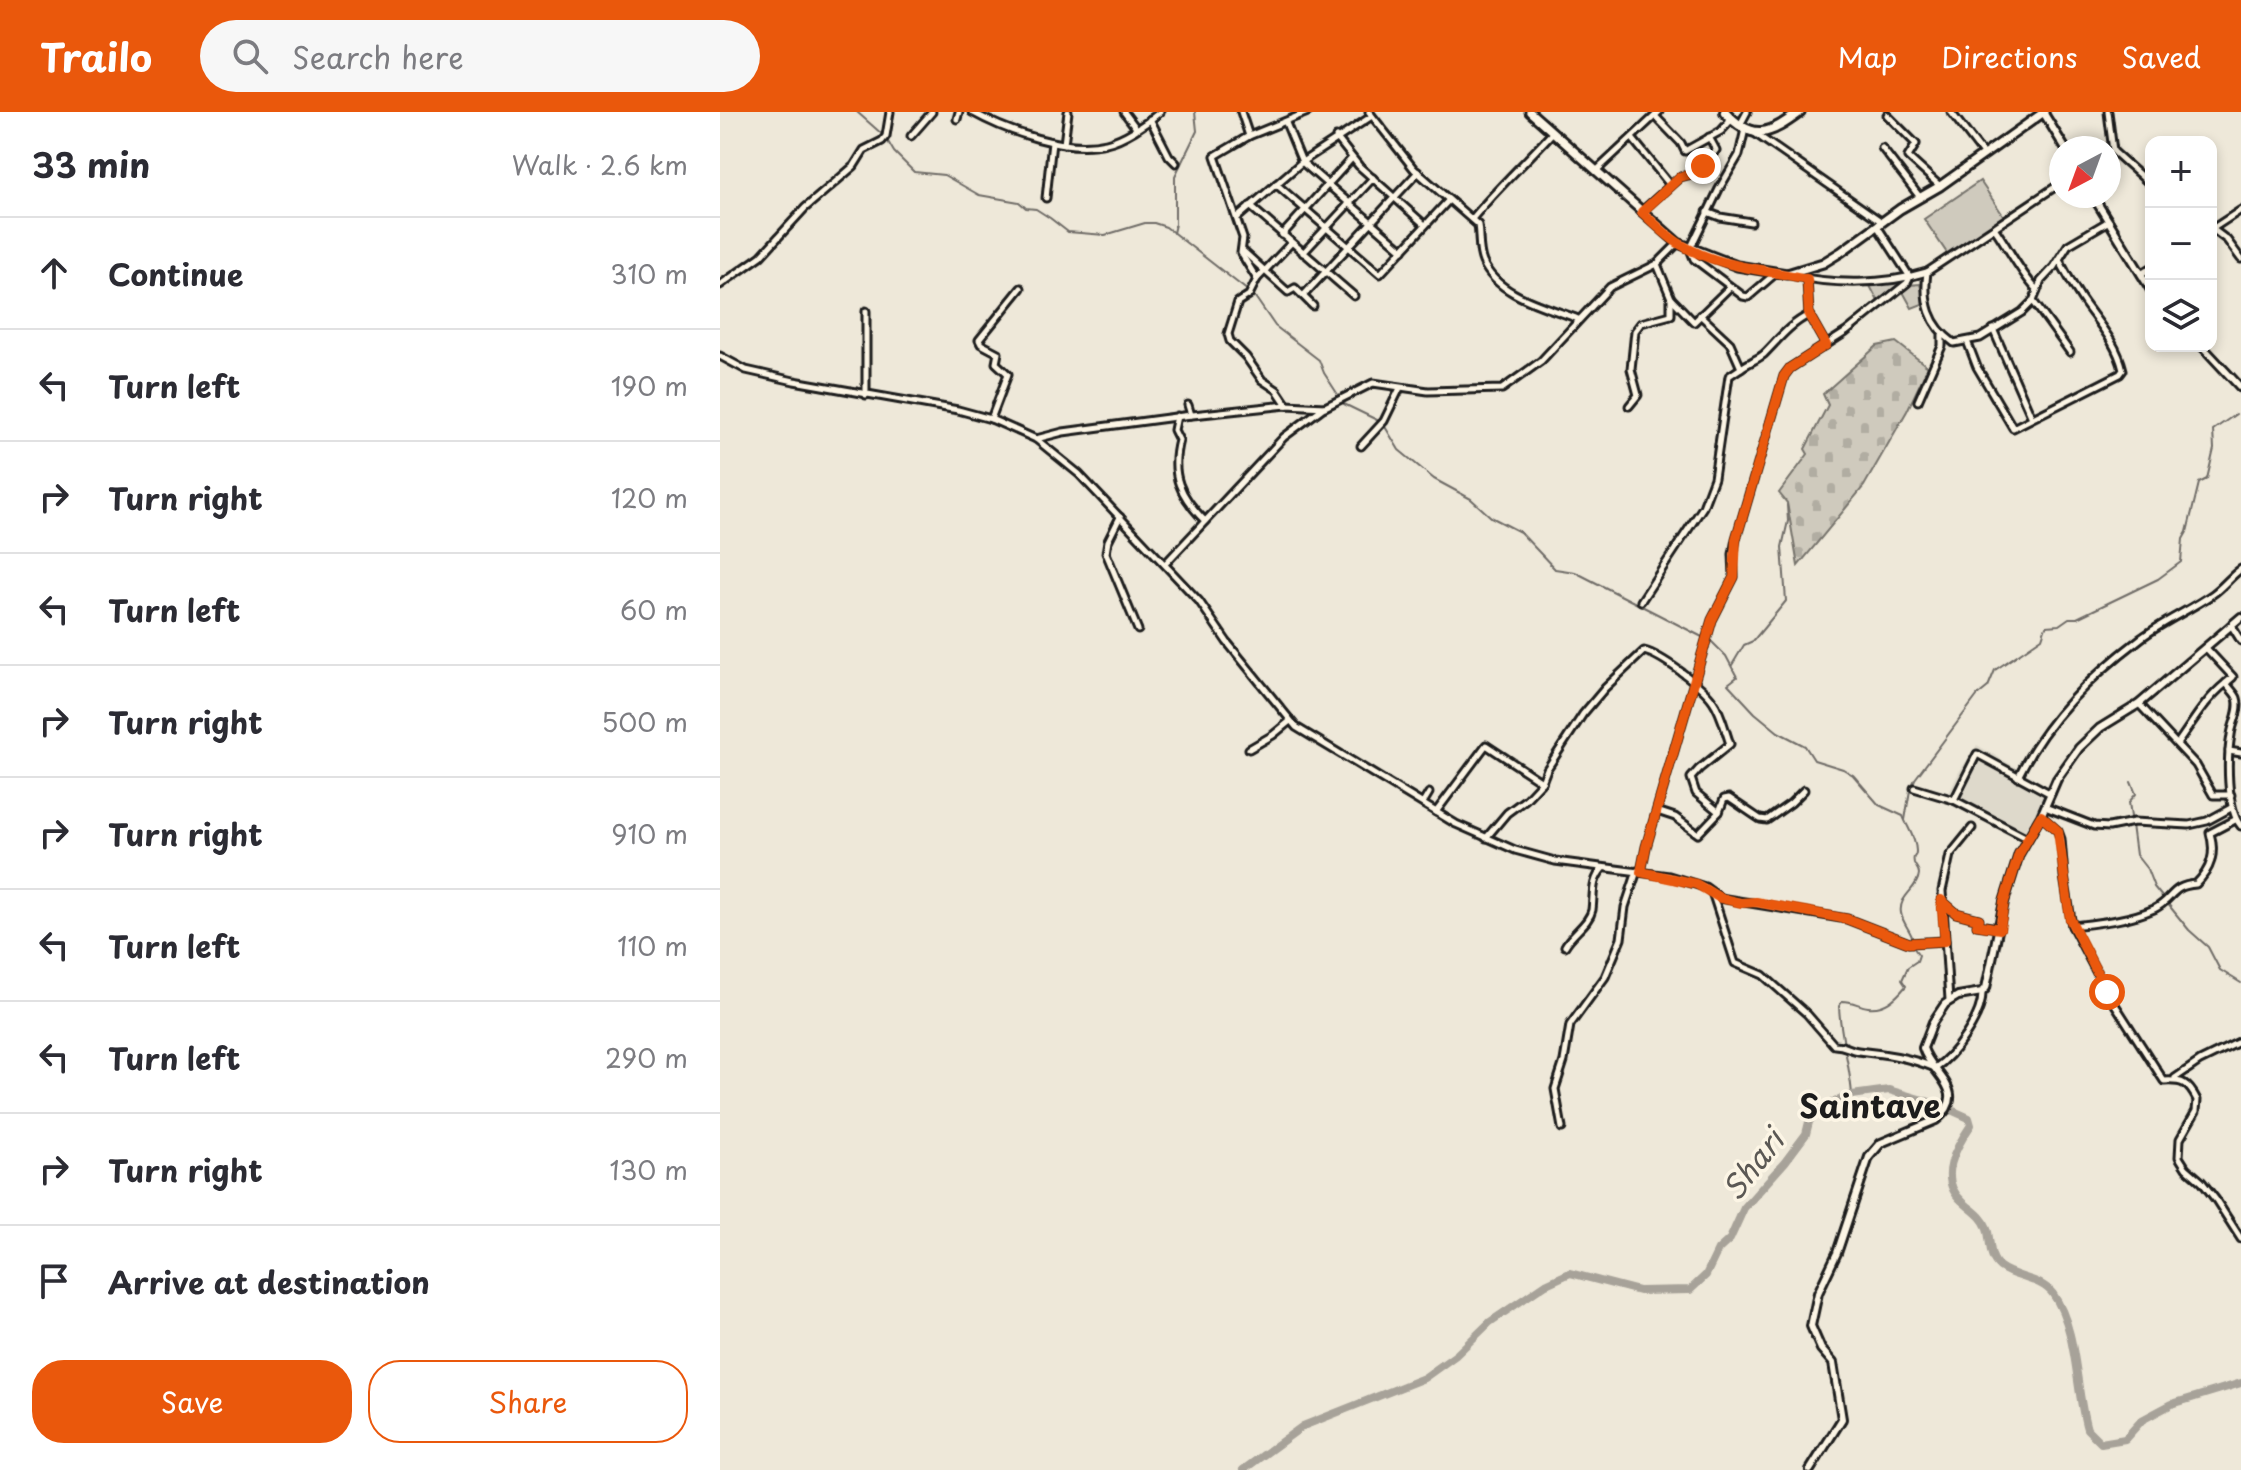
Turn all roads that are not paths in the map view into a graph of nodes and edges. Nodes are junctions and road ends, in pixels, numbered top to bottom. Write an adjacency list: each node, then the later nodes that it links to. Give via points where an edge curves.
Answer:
1 (890, 112): 97 (street, via 886,137 864,150 761,256)
2 (932, 112): 26 (street)
3 (959, 112): 20 (street)
4 (972, 112): 33 (street)
5 (1068, 112): 34 (street)
6 (1124, 112): 23 (street)
7 (1160, 112): 21 (street)
8 (1241, 112): 27 (street)
9 (1308, 112): 22 (street)
10 (1747, 112): 24 (street)
11 (1800, 112): 24 (main road, via 1763,133)
12 (1951, 112): 36 (street)
13 (2043, 112): 28 (street); 36 (main road)
14 (2108, 112): 29 (street)
15 (1370, 114): 30 (street); 41 (street)
16 (1537, 114): 25 (main road)
17 (1657, 114): 31 (street, via 1685,151); 32 (street)
18 (1887, 115): 48 (street, via 1916,144 1908,157)
19 (1728, 116): 24 (main road); 31 (street, via 1721,131)
20 (957, 119)
21 (1150, 119): 23 (street); 40 (street)
22 (1286, 123): 27 (street); 39 (street)
23 (1136, 128): 34 (street, via 1107,143)
24 (1746, 129): 62 (street, via 1739,155); 68 (street)
25 (1552, 133): 42 (main road); 60 (street)
26 (911, 136)
27 (1249, 136): 63 (street, via 1215,156)
28 (2058, 136)
29 (2110, 136)
30 (1336, 137): 37 (street); 39 (street)
31 (1709, 137): 47 (street, via 1716,150 1699,172)
32 (1632, 138): 42 (street); 47 (street)
33 (1052, 142): 34 (street); 52 (street)
34 (1064, 144)
35 (1882, 148): 50 (street)
36 (1983, 154): 48 (main road)
37 (1352, 158): 43 (street); 46 (street)
38 (2121, 160): 44 (street)
39 (1302, 162): 45 (street); 46 (street)
40 (1176, 163)
41 (1418, 172): 51 (street); 53 (street)
42 (1595, 172): 61 (main road)
43 (1373, 178): 51 (street); 54 (street)
44 (2145, 180)
45 (1276, 184): 55 (street); 57 (street)
46 (1328, 185): 54 (street); 57 (street)
47 (1670, 185): 61 (street)
48 (1940, 186): 50 (main road)
49 (2049, 191): 73 (street)
50 (1919, 196): 68 (main road)
51 (1395, 197): 67 (street); 69 (street)
52 (1046, 198)
53 (1449, 200): 59 (street); 69 (street)
54 (1349, 203): 67 (street); 72 (street)
55 (1250, 206): 63 (street); 75 (street)
56 (2101, 208): 65 (street)
57 (1305, 209): 72 (street); 75 (street)
58 (2241, 210): 71 (street)
59 (1463, 211): 60 (street); 64 (street)
60 (1478, 211): 64 (street); 70 (street)
61 (1642, 212): 77 (main road)
62 (1707, 212): 66 (street); 80 (street)
63 (1237, 218): 79 (street)
64 (1472, 219): 70 (street)
65 (2109, 221): 84 (street, via 2068,245); 92 (street)
66 (1751, 222)
67 (1371, 223): 78 (street); 81 (street)
68 (1880, 224): 91 (main road, via 1823,263); 93 (street)
69 (1425, 225): 81 (street)
70 (1478, 225): 109 (street, via 1482,259 1495,278 1519,295)
71 (2217, 225)
72 (1326, 228): 78 (street); 82 (street)
73 (1995, 229): 88 (street); 100 (street)
74 (2217, 233): 83 (street)
75 (1282, 235): 76 (street)
76 (1291, 243): 82 (street); 86 (street)
77 (1678, 243): 80 (main road); 85 (street)
78 (1348, 247): 81 (street, via 1380,274); 87 (street)
79 (1241, 249): 86 (street); 94 (street)
80 (1690, 249): 90 (main road); 99 (street, via 1694,259)
81 (1403, 250)
82 (1303, 253): 87 (street)
83 (2241, 259)
84 (2059, 260): 100 (street); 130 (street, via 2108,334 2123,370)
85 (1657, 264): 103 (street); 109 (street, via 1610,287)
86 (1263, 271): 94 (street); 101 (street, via 1288,292 1295,288)
87 (1325, 272): 101 (street); 102 (street)
88 (1927, 272): 93 (street); 111 (street, via 1927,308)
89 (2145, 272): 92 (street)
90 (1776, 273): 91 (main road); 99 (street, via 1748,297)
91 (1787, 274): 95 (street)
92 (2141, 274): 96 (street)
93 (1910, 277): 95 (street); 114 (street)
94 (1257, 279): 125 (street, via 1238,302 1228,334)
95 (1807, 279): 108 (street)
96 (2145, 280)
97 (720, 285)
98 (1021, 288): 131 (street, via 979,340 999,354 996,363 1008,374)
99 (1729, 288): 107 (street)
100 (2036, 289): 104 (street)
101 (1303, 296): 105 (street)
102 (1354, 296)
103 (1671, 298): 107 (street, via 1694,322); 126 (street, via 1671,315 1641,323 1635,331 1631,369 1638,395)
104 (2033, 301): 110 (street); 116 (street)
105 (1313, 306)
106 (866, 311): 122 (street)
107 (1700, 315): 119 (street, via 1730,343)
108 (1809, 315): 114 (street); 119 (street)
109 (1578, 319): 120 (street, via 1541,361 1502,389)
110 (1993, 329): 112 (street); 130 (street)
111 (1942, 334): 113 (street); 115 (street)
112 (1967, 341): 113 (street); 130 (street, via 2013,428)
113 (1954, 343): 115 (street)
114 (1826, 345): 145 (street, via 1784,376 1736,539 1734,577 1712,620)
115 (1942, 346): 123 (street)
116 (2070, 352)
117 (2208, 352): 121 (street)
118 (720, 356): 122 (street, via 746,370)
119 (1741, 368): 138 (street, via 1729,376 1714,478 1703,507)
120 (1400, 388): 127 (street, via 1373,383); 133 (street, via 1382,423)
121 (2241, 388)
122 (866, 395): 131 (street)
123 (1918, 401)
124 (1188, 405): 128 (street)
125 (1287, 405): 127 (street); 128 (street)
126 (1629, 406)
127 (1325, 407): 135 (street, via 1284,437)
128 (1191, 415): 129 (street)
129 (1177, 416): 132 (street); 135 (street, via 1174,460 1182,495)
130 (2032, 418)
131 (991, 419): 132 (street)
132 (1036, 439): 134 (street)
133 (1361, 446)
134 (1121, 516): 136 (street); 141 (street, via 1106,553)
135 (1205, 521): 136 (street)
136 (1165, 564): 147 (street)
137 (2241, 569): 152 (street, via 2100,673 2065,706 2029,752)
138 (1641, 601)
139 (2241, 617): 140 (street)
140 (2231, 625): 142 (street); 143 (street)
141 (1138, 630)
142 (2241, 641)
143 (2206, 648): 144 (street, via 2233,677); 146 (street)
144 (2226, 683): 148 (street, via 2196,713); 150 (street, via 2238,709)
145 (1695, 685): 153 (street, via 1644,651 1583,714); 163 (street); 165 (street, via 1713,700 1730,744 1691,778 1696,793)
146 (2139, 704): 148 (street); 157 (street, via 2085,740)
147 (1290, 721): 149 (street); 160 (street)
148 (2177, 744): 158 (street, via 2213,795)
149 (1249, 749)
150 (2229, 751): 151 (street); 158 (street)
151 (2241, 753)
152 (2018, 777): 157 (street); 159 (street, via 1977,754)
153 (1542, 782): 164 (street, via 1486,745); 170 (street)
154 (1914, 788): 159 (street)
155 (1804, 790): 165 (street, via 1767,820 1729,798)
156 (1429, 793): 160 (street)
157 (2051, 794): 161 (street)
158 (2231, 795): 162 (street)
159 (1954, 800): 171 (street)
160 (1423, 803): 164 (street)
161 (2045, 807): 162 (street, via 2094,826 2189,825); 166 (street)
162 (2231, 808): 167 (street)
163 (1657, 811): 165 (street, via 1698,834); 173 (street)
164 (1436, 812): 170 (street)
165 (1719, 812)
166 (2041, 816): 171 (street); 176 (street, via 2061,839)
167 (2235, 820): 168 (street); 176 (street, via 2210,833 2215,850 2207,873 2196,884 2179,887 2152,910)
168 (2241, 826)
169 (1972, 828): 175 (street, via 1950,855)
170 (1486, 838): 172 (street, via 1540,857)
171 (2027, 838): 177 (street)
172 (1604, 867): 173 (street); 179 (street, via 1592,886 1592,910)
173 (1639, 871): 174 (street, via 1696,884); 185 (street, via 1605,977 1570,1025 1555,1089)
174 (1712, 894): 178 (street, via 1847,919 1909,943); 183 (street, via 1735,963 1763,975 1828,1041)
175 (1941, 900): 177 (street, via 1956,913 1979,919 1977,925); 178 (street)
176 (2072, 926): 184 (street, via 2164,1081)
177 (2000, 929): 180 (street)
178 (1945, 941): 181 (street)
179 (1565, 946)
180 (1982, 992): 181 (street); 183 (street, via 1974,1021)
181 (1949, 1000): 183 (street, via 1923,1043)
182 (2241, 1041): 184 (street)
183 (1935, 1068): 187 (street, via 1950,1097 1940,1116 1881,1143 1869,1157 1818,1293 1811,1326 1833,1363 1842,1419)
184 (2174, 1079): 186 (street, via 2184,1082 2197,1100 2180,1139 2179,1157)
185 (1562, 1128)
186 (2241, 1239)
187 (1810, 1470)

